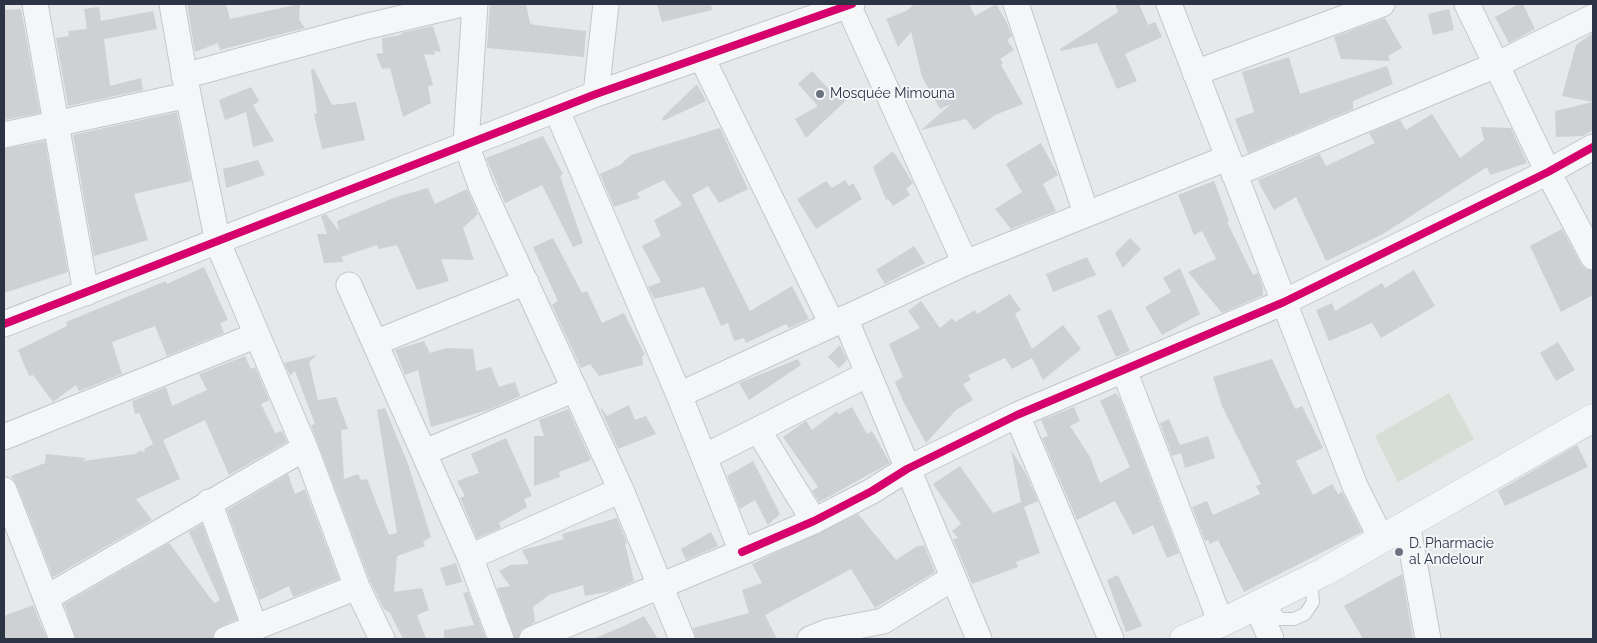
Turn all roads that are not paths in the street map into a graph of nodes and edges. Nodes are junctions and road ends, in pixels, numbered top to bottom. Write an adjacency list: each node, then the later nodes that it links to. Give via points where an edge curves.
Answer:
1 (35, 4): 18 (street)
2 (172, 4): 15 (street)
3 (462, 4): 15 (street, via 364,27)
4 (475, 4): 20 (street)
5 (606, 4): 16 (street)
6 (850, 4): 12 (street); 27 (street)
7 (1016, 4): 24 (street)
8 (1168, 4): 14 (street)
9 (1382, 4): 14 (street)
10 (1467, 4): 13 (street)
11 (1593, 17): 13 (street)
12 (702, 58): 16 (street); 32 (street)
13 (1496, 65): 22 (street); 23 (street)
14 (1195, 73): 22 (street)
15 (186, 85): 18 (street); 25 (street)
16 (596, 94): 17 (street)
17 (557, 110): 20 (street); 39 (street)
18 (56, 123): 19 (street); 30 (street)
19 (4, 135)
20 (466, 144): 25 (street); 28 (street)
21 (1593, 147): 23 (street)
22 (1230, 166): 24 (street); 31 (street)
23 (1548, 172): 26 (street); 31 (street)
24 (1086, 213): 27 (street)
25 (218, 243): 30 (street); 34 (street)
26 (1593, 257)
27 (965, 262): 32 (street)
28 (526, 282): 35 (street); 38 (street)
29 (349, 285): 35 (street)
30 (86, 293): 33 (street)
31 (1284, 302): 36 (street); 53 (street, via 1355,486 1376,528)
32 (838, 321): 37 (street); 39 (street)
33 (4, 324)
34 (257, 335): 43 (street); 44 (street)
35 (376, 342): 45 (street)
36 (1124, 370): 40 (street); 61 (street)
37 (868, 374): 42 (street); 47 (street)
38 (575, 389): 45 (street); 49 (street)
39 (679, 395): 46 (street)
40 (1018, 415): 47 (street); 71 (street)
41 (1593, 418): 52 (street)
42 (758, 430): 46 (street); 51 (street)
43 (4, 437)
44 (305, 448): 50 (street); 57 (street)
45 (425, 452): 55 (street)
46 (704, 456): 54 (street)
47 (907, 468): 51 (street); 56 (street)
48 (4, 490): 59 (street)
49 (620, 490): 55 (street); 58 (street)
50 (209, 502): 59 (street); 62 (street)
51 (814, 522): 54 (street)
52 (1407, 523): 53 (street); 74 (street)
53 (1376, 541): 60 (street)
54 (742, 552): 58 (street)
55 (470, 557): 66 (street)
56 (953, 578): 69 (street, via 883,621); 70 (street)
57 (357, 587): 62 (street); 65 (street)
58 (662, 587): 67 (street); 68 (street)
59 (46, 598): 63 (street)
60 (1262, 603): 61 (street); 73 (street)
61 (1221, 624): 72 (street)
62 (270, 629): 64 (street)
63 (62, 639)
64 (226, 639)
65 (382, 639)
66 (501, 639)
67 (532, 639)
68 (682, 639)
69 (810, 639)
70 (980, 639)
71 (1111, 639)
72 (1184, 639)
73 (1271, 639)
74 (1428, 639)

